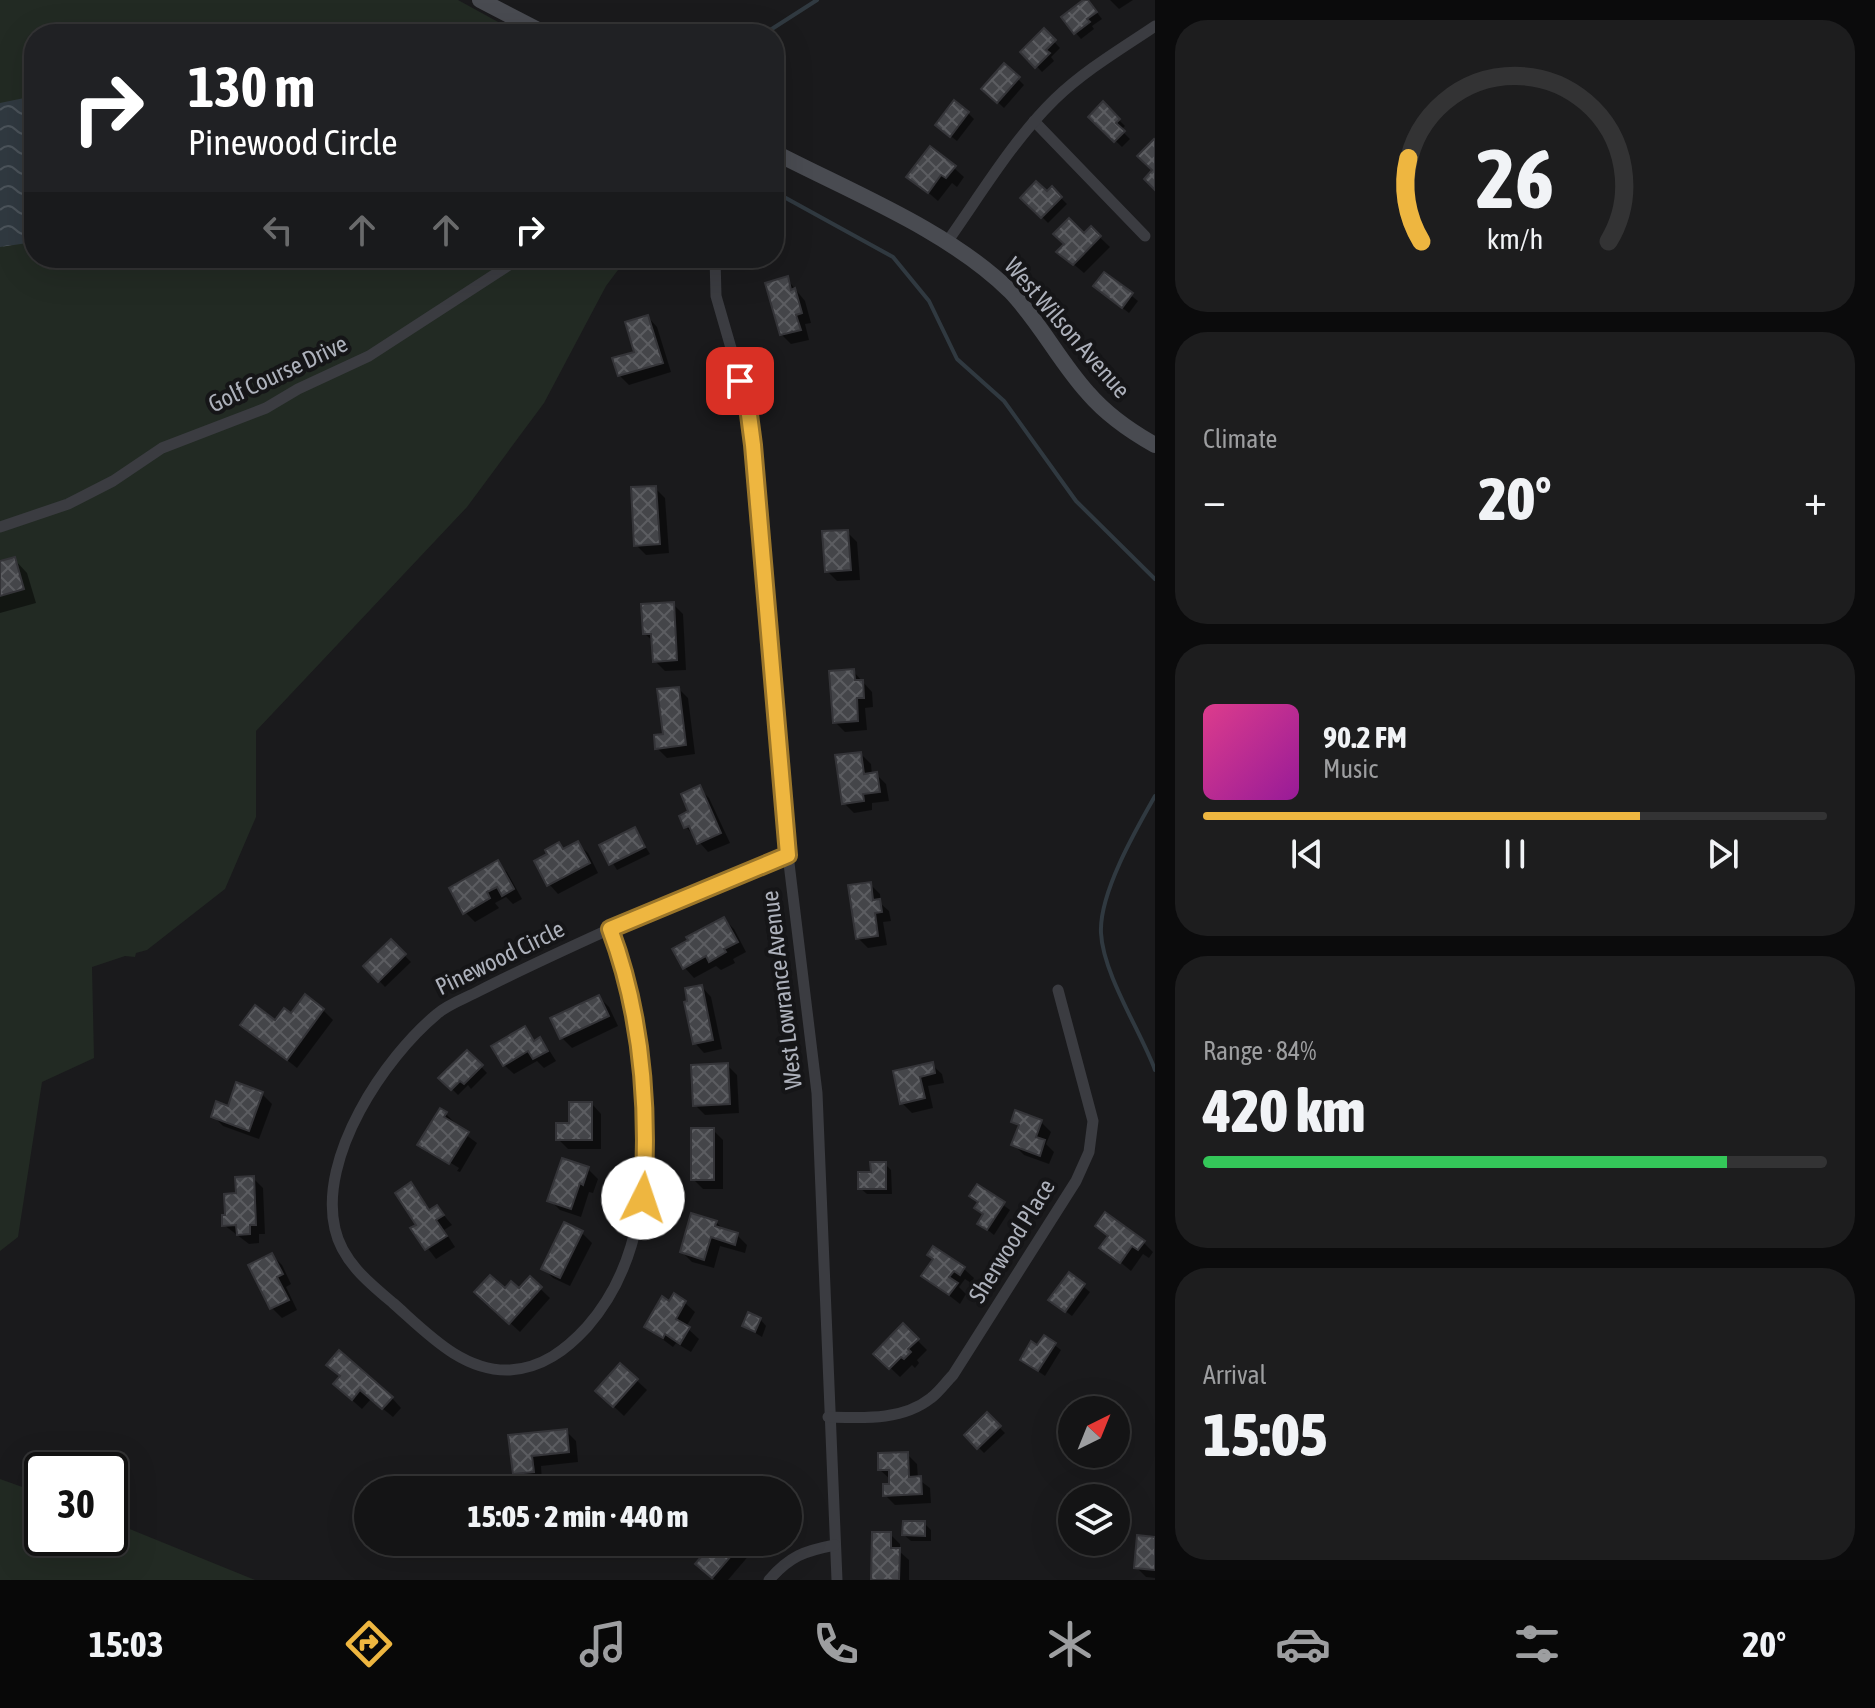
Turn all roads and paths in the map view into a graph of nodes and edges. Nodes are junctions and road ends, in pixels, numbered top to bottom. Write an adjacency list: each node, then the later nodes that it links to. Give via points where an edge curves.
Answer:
1 (480, 0): 2 (street)
2 (527, 24)
3 (1155, 26): 4 (street, via 1080,77)
4 (1034, 121): 6 (street); 7 (street)
5 (784, 157): 7 (street, West Wilson Avenue)
6 (1145, 236)
7 (947, 242): 10 (street, West Wilson Avenue, via 1009,291 1107,414)
8 (505, 268): 11 (street, Golf Course Drive, via 369,356 266,408 162,448 68,504)
9 (715, 268): 12 (street, West Lowrance Avenue, via 716,296 748,407 753,445)
10 (1155, 445)
11 (0, 527)
12 (788, 855): 13 (street, Pinewood Circle); 15 (street, West Lowrance Avenue, via 817,1093)
13 (610, 929): 13 (street, Pinewood Circle, via 439,1012 398,1052 366,1099 343,1151 331,1197 335,1231 349,1261 448,1351 477,1366 521,1368 542,1363 570,1346 603,1306 632,1249 643,1198 646,1146 638,1036)
14 (1058, 990): 15 (street, Sherwood Place, via 1093,1121 1089,1152 1076,1181 953,1375 931,1398 903,1414)
15 (828, 1417): 16 (street, West Lowrance Avenue)
16 (835, 1545): 17 (street, via 807,1550 784,1563); 18 (street, West Lowrance Avenue)
17 (769, 1580)
18 (837, 1580)

